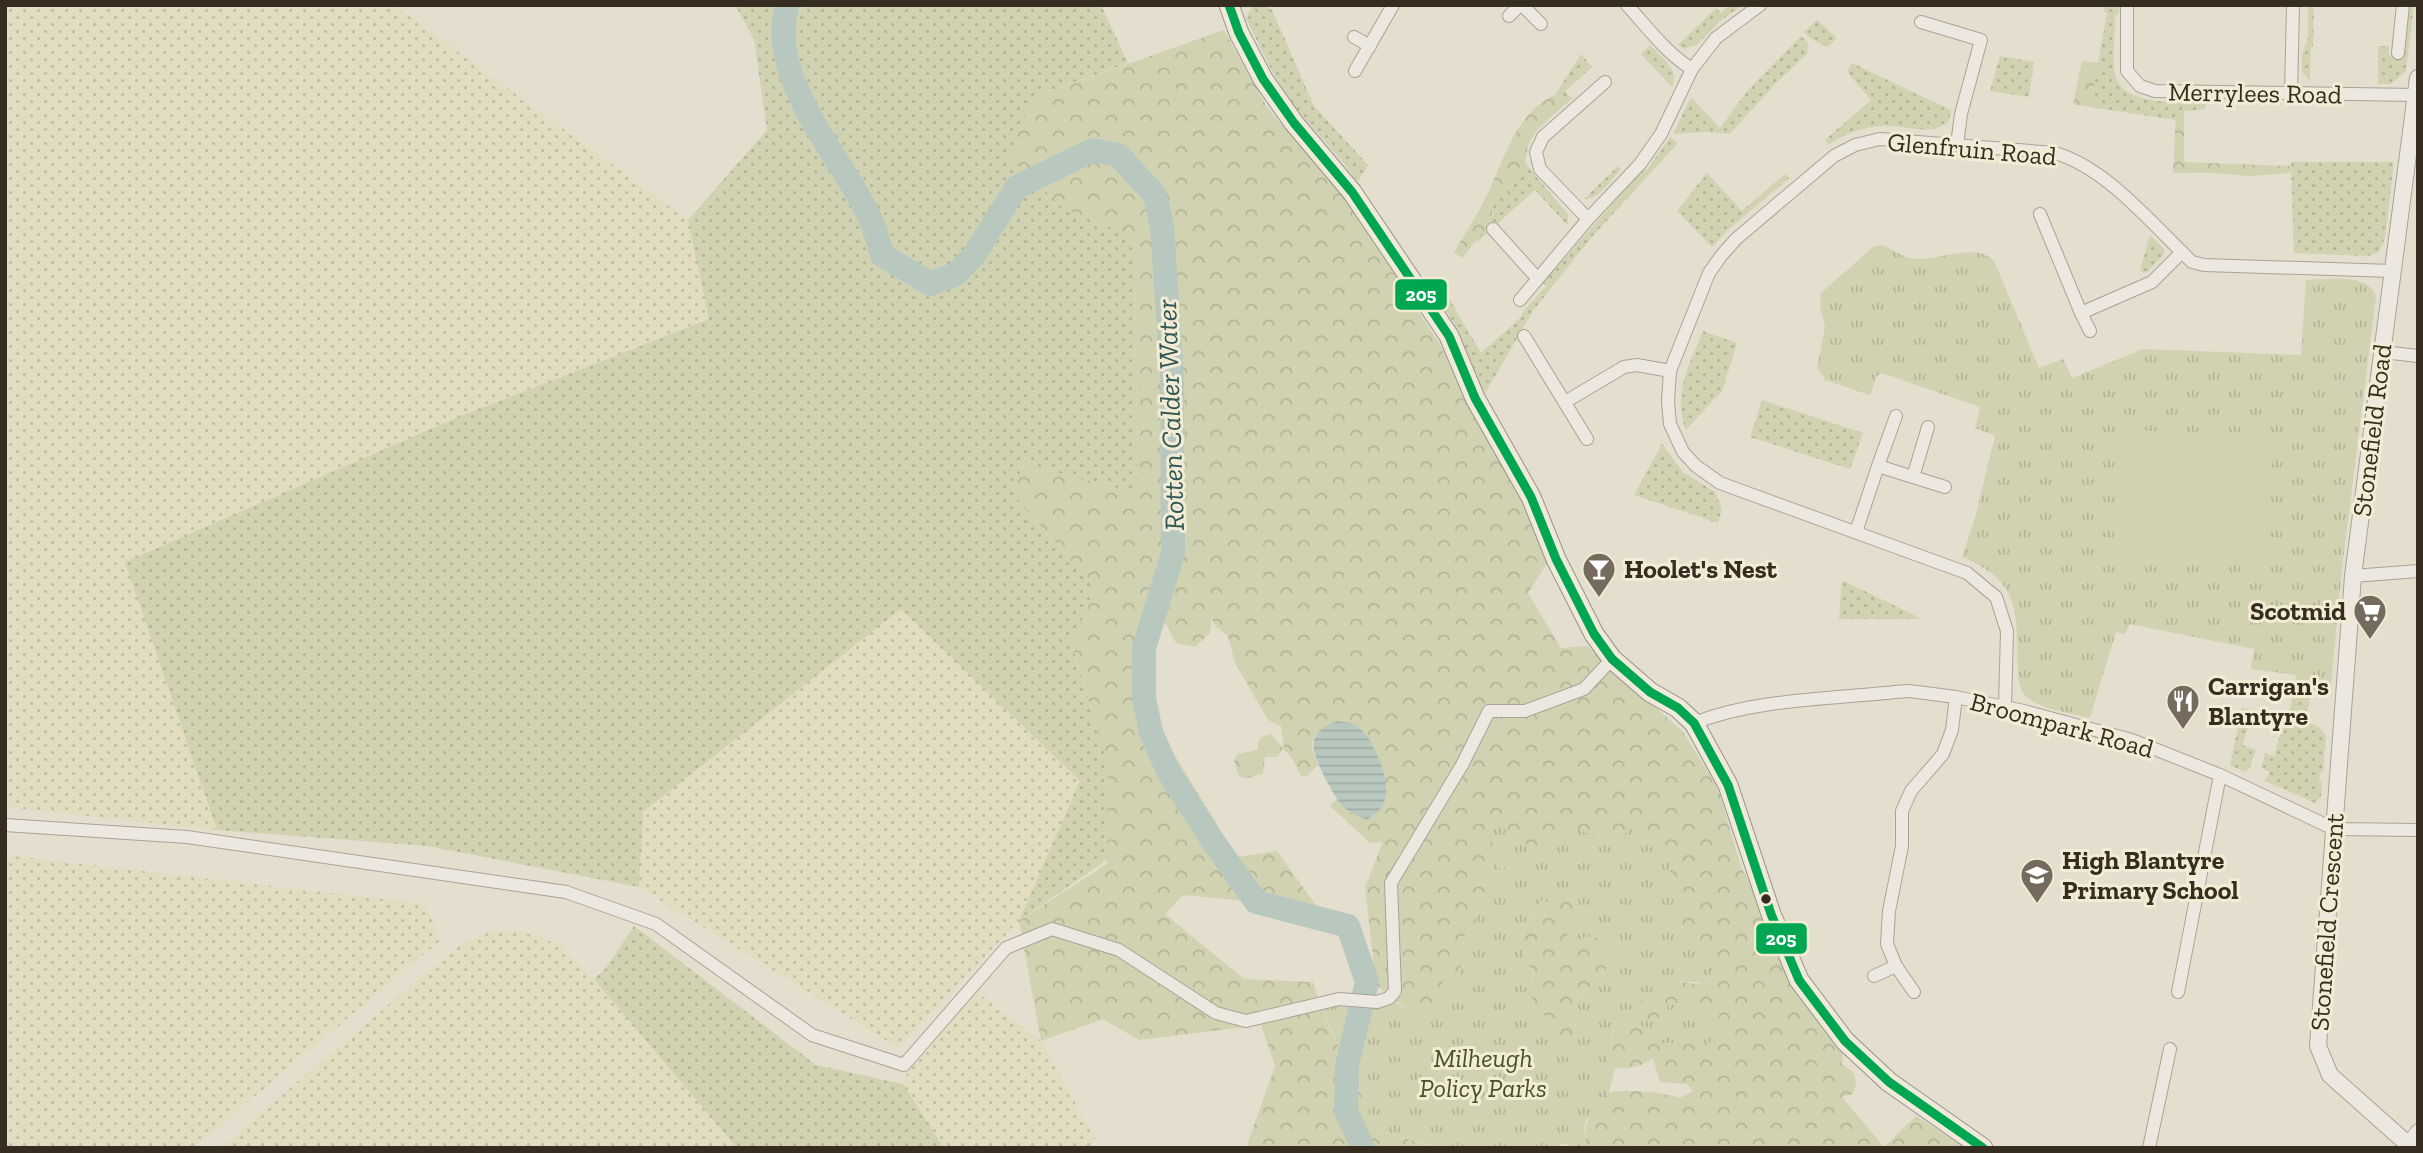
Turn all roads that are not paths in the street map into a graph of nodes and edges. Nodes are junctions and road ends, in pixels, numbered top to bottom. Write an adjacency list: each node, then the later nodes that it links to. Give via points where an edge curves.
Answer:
1 (1229, 5): 45 (main road, via 1263,79 1352,192 1449,336 1475,398 1540,516 1579,608)
2 (1393, 5): 13 (street)
3 (1521, 5): 9 (street); 11 (street)
4 (1627, 5): 15 (street)
5 (1760, 5): 15 (street, via 1716,38)
6 (2127, 5): 19 (street, Merrylees Road, via 2127,71 2140,86 2155,91)
7 (2293, 5): 19 (street)
8 (2403, 5): 14 (street)
9 (1509, 16)
10 (1921, 22): 21 (street, via 1981,40)
11 (1541, 24)
12 (1354, 37): 13 (street)
13 (1370, 46): 16 (street)
14 (2398, 53)
15 (1692, 69): 23 (street, via 1651,150)
16 (1355, 71)
17 (2418, 78): 20 (street, Stonefield Road)
18 (1605, 82): 23 (street, via 1543,137 1536,152 1540,169)
19 (2291, 94): 20 (street, Merrylees Road)
20 (2416, 95): 26 (street, Stonefield Road)
21 (1957, 145): 25 (street, Glenfruin Road, via 2073,158 2110,184); 34 (street, Glenfruin Road, via 1880,139 1834,156 1721,256 1709,273)
22 (2040, 214): 29 (street)
23 (1588, 219): 27 (street)
24 (1493, 229): 27 (street)
25 (2182, 252): 26 (street, Glenfruin Road, via 2192,261 2214,267); 29 (street, via 2152,282)
26 (2392, 271): 32 (street, Stonefield Road)
27 (1537, 278): 28 (street)
28 (1520, 300)
29 (2081, 313): 30 (street)
30 (2090, 331)
31 (1524, 337): 35 (street)
32 (2383, 352): 33 (street); 44 (street, Stonefield Road)
33 (2418, 356)
34 (1670, 371): 35 (street, via 1637,365 1623,368); 42 (street, Glenfruin Road, via 1670,424 1683,452 1696,466 1720,483)
35 (1565, 402): 38 (street)
36 (1896, 416): 39 (street)
37 (1928, 427): 40 (street)
38 (1587, 439)
39 (1878, 466): 40 (street); 42 (street)
40 (1913, 477): 41 (street)
41 (1945, 487)
42 (1856, 532): 47 (street, Glenfruin Road, via 1968,573 1996,597 2007,631)
43 (2418, 571): 44 (street)
44 (2353, 576): 50 (street, Stonefield Road)
45 (1612, 659): 48 (main road); 51 (street, via 1584,689 1525,711 1489,711 1391,883 1395,991 1389,998 1377,1002 1339,999 1246,1021 1216,1013 1119,950 1052,929 1006,948 904,1065 812,1035 656,924 566,892 187,837)
46 (1956, 696): 47 (street, Broompark Road); 48 (street, Broompark Road, via 1909,691 1758,706); 54 (street, via 1952,730 1943,754 1911,791 1902,811 1902,846 1887,944)
47 (2005, 706): 49 (street, Broompark Road, via 2132,740)
48 (1694, 723): 61 (main road, via 1728,785 1771,914 1799,980 1845,1041 1889,1082)
49 (2220, 775): 52 (street, Broompark Road); 57 (street)
50 (2336, 783): 52 (street, Stonefield Crescent)
51 (5, 825)
52 (2334, 829): 53 (street, Broompark Road); 60 (street, Stonefield Crescent, via 2318,1046 2330,1075)
53 (2418, 830)
54 (1896, 966): 55 (street); 56 (street)
55 (1874, 976)
56 (1914, 992)
57 (2178, 992)
58 (2170, 1049): 62 (street)
59 (2418, 1130): 60 (street)
60 (2409, 1146)
61 (1983, 1148)
62 (2149, 1148)

